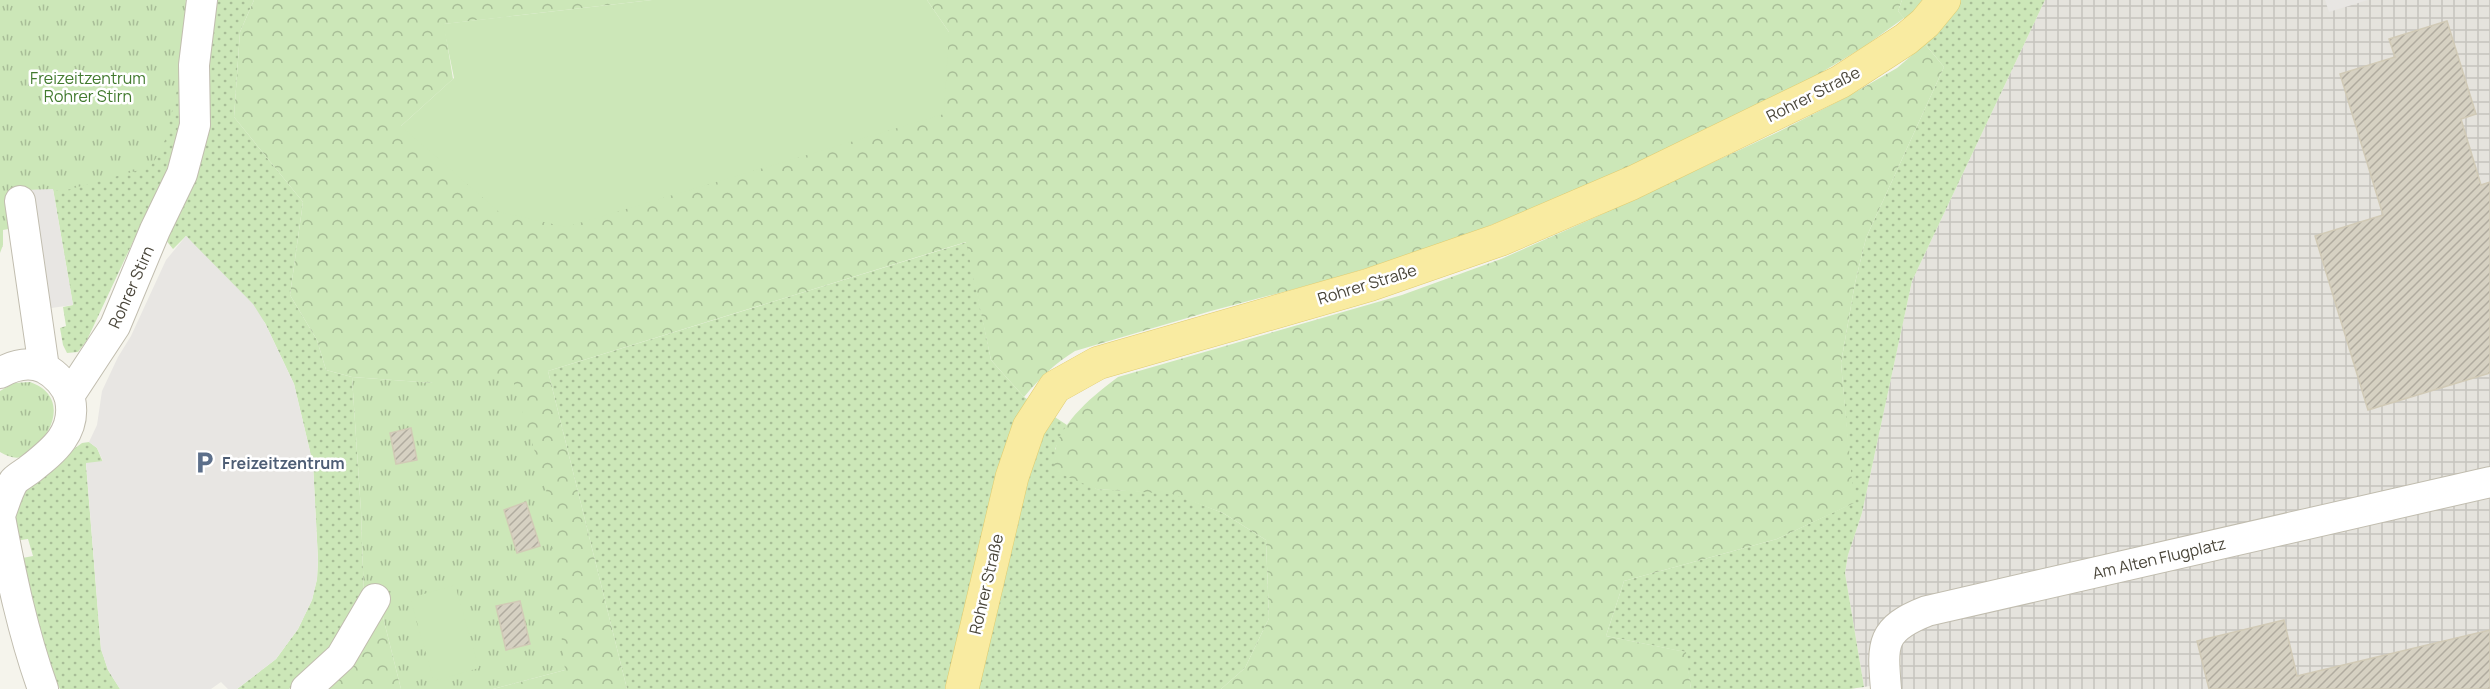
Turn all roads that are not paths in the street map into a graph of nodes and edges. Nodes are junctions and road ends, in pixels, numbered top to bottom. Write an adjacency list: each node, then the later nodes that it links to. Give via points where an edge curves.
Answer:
1 (202, 0): 6 (street, Rohrer Stirn, via 194,65 195,125 182,174 115,326)
2 (1944, 0): 12 (main road, Rohrer Straße, via 1906,39 1840,82 1632,183 1499,240 1369,285 1098,363 1055,387 1029,427 1012,477)
3 (20, 201): 4 (street)
4 (44, 368): 5 (street, via 29,364 12,366); 6 (street, via 63,383)
5 (0, 373)
6 (69, 396): 8 (street, via 71,425 64,438 15,480)
7 (2490, 482): 13 (street, Am Alten Flugplatz, via 1927,611 1895,626 1888,637)
8 (0, 516): 10 (street, via 22,624)
9 (375, 599): 11 (street, via 342,657)
10 (43, 689)
11 (306, 689)
12 (962, 689)
13 (1886, 689)

